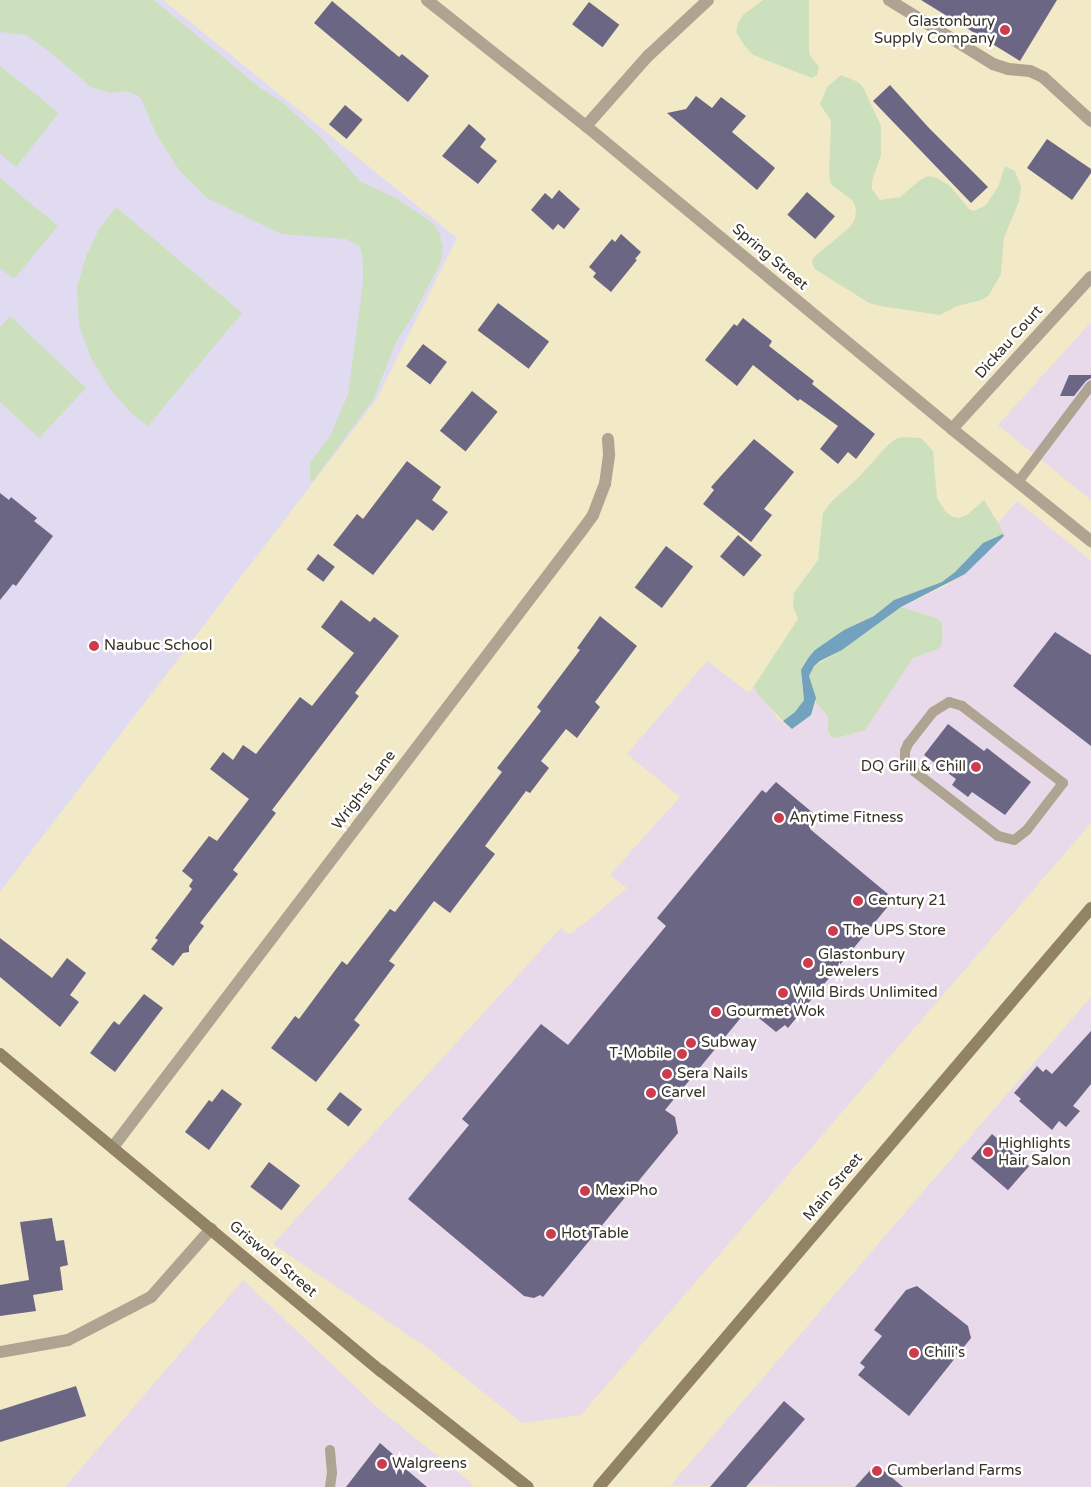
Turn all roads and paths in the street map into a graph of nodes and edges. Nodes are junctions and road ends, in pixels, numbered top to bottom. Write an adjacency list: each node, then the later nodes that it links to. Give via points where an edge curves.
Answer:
1 (427, 0): 5 (street, Spring Street)
2 (708, 0): 5 (street, via 648,56)
3 (889, 0): 4 (street, via 993,64 1043,77)
4 (1091, 121)
5 (586, 126): 8 (street, Spring Street)
6 (1091, 277): 8 (street, Dickau Court)
7 (1091, 385): 10 (lane)
8 (952, 429): 10 (street, Spring Street)
9 (608, 439): 15 (street, Wrights Lane, via 608,469 593,515)
10 (1018, 482): 11 (street, Spring Street)
11 (1091, 541)
12 (1062, 783): 12 (lane, via 954,702 944,703 933,712 908,744 904,757 914,771 998,836 1008,840 1014,840 1027,830)
13 (1091, 908): 21 (main road, Main Street)
14 (0, 1054): 15 (main road, Griswold Street)
15 (113, 1147): 16 (main road, Griswold Street)
16 (211, 1229): 17 (street, via 151,1297 68,1340); 20 (main road, Griswold Street, via 381,1371)
17 (0, 1352)
18 (330, 1450): 19 (lane)
19 (330, 1487)
20 (528, 1487)
21 (599, 1487)

